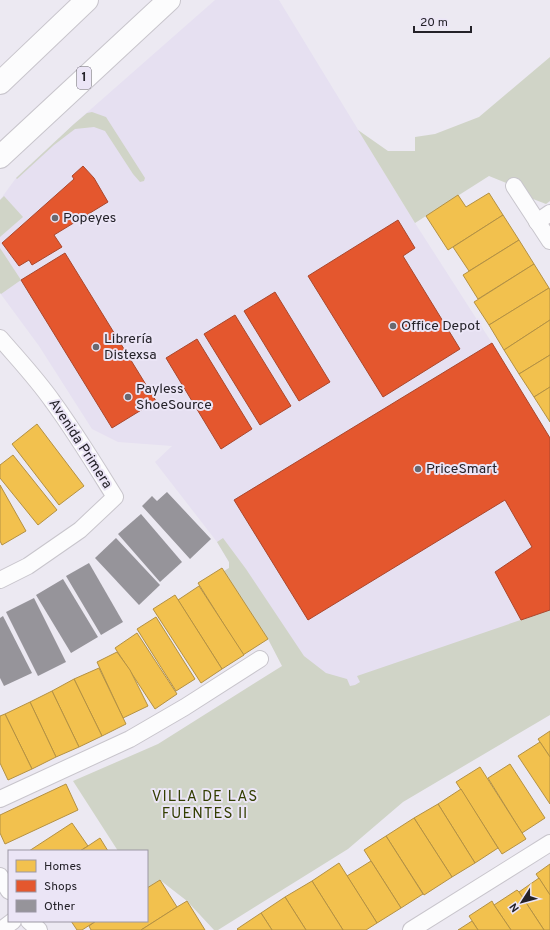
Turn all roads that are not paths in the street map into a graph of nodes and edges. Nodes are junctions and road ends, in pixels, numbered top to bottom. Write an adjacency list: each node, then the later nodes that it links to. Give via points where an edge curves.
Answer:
1 (87, 0): 3 (main road)
2 (169, 0): 4 (main road, 1)
3 (0, 83)
4 (0, 157)
5 (514, 186): 6 (street)
6 (544, 217): 7 (street)
7 (550, 241)
8 (0, 338): 9 (street, Avenida Primera, via 53,402 115,497 80,530 28,566)
9 (0, 580)
10 (260, 659): 11 (street, via 185,707 130,738)
11 (0, 799)
12 (550, 843): 19 (street)
13 (0, 876): 14 (street)
14 (8, 889)
15 (12, 922): 17 (street)
16 (30, 922): 18 (street)
17 (1, 930)
18 (39, 930)
19 (411, 930)

